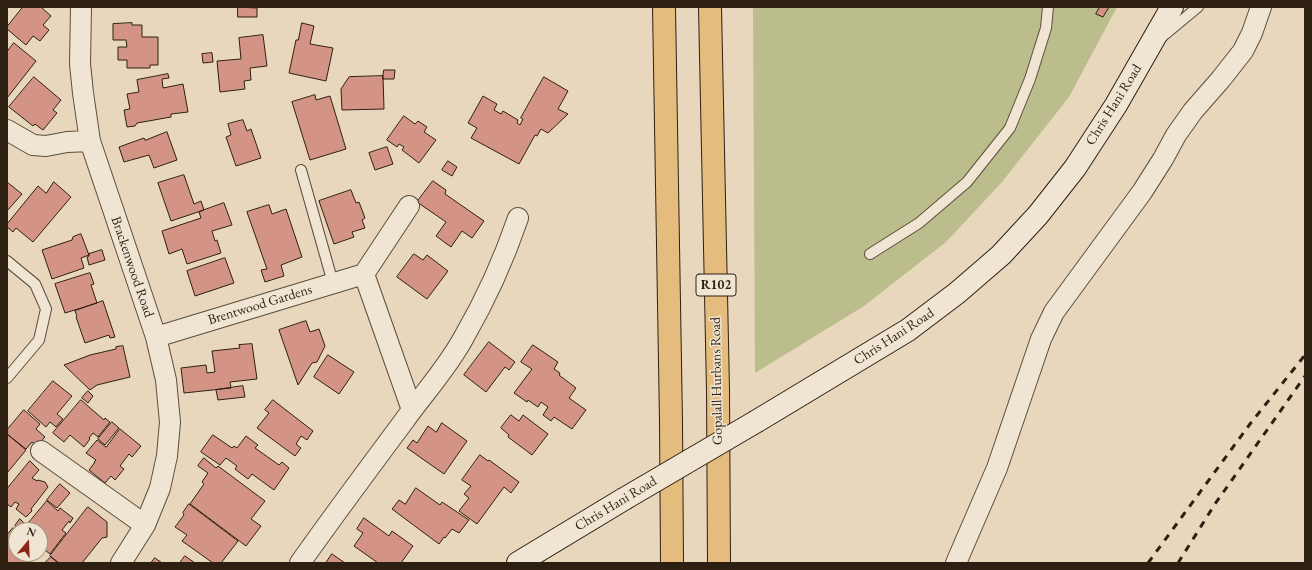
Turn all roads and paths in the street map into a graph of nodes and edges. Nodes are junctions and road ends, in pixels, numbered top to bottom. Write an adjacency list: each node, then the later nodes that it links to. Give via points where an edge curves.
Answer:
1 (81, 7): 10 (street, Brackenwood Road, via 80,64)
2 (664, 7): 26 (highway)
3 (710, 7): 27 (highway, Gopalall Hurbans Road / R102)
4 (1048, 7): 14 (lane, via 1046,28 1010,128 967,182 919,223)
5 (1172, 7): 8 (street, Chris Hani Road)
6 (1198, 7): 8 (lane)
7 (1261, 7): 28 (street, via 1243,51 1193,111 1142,192 1054,312 1041,339 997,468)
8 (1149, 47): 25 (street, Chris Hani Road, bridge, via 1116,105 1038,216 1001,255 957,293 908,330)
9 (7, 130): 10 (street, via 33,145)
10 (90, 141): 18 (street, Brackenwood Road)
11 (301, 170): 17 (lane)
12 (409, 206): 16 (street)
13 (518, 218): 20 (street, via 499,268 464,338)
14 (870, 254)
15 (7, 261): 19 (lane, via 35,284 46,309 40,340)
16 (364, 274): 17 (street, Brentwood Gardens); 20 (street)
17 (333, 284): 18 (street, Brentwood Gardens)
18 (156, 337): 22 (street, Brackenwood Road, via 166,380 170,422 167,456 160,488)
19 (7, 378)
20 (412, 410): 24 (street)
21 (40, 451): 22 (street)
22 (145, 525): 23 (street, Brackenwood Road)
23 (121, 563)
24 (300, 563)
25 (518, 563)
26 (672, 563)
27 (719, 563)
28 (956, 563)

